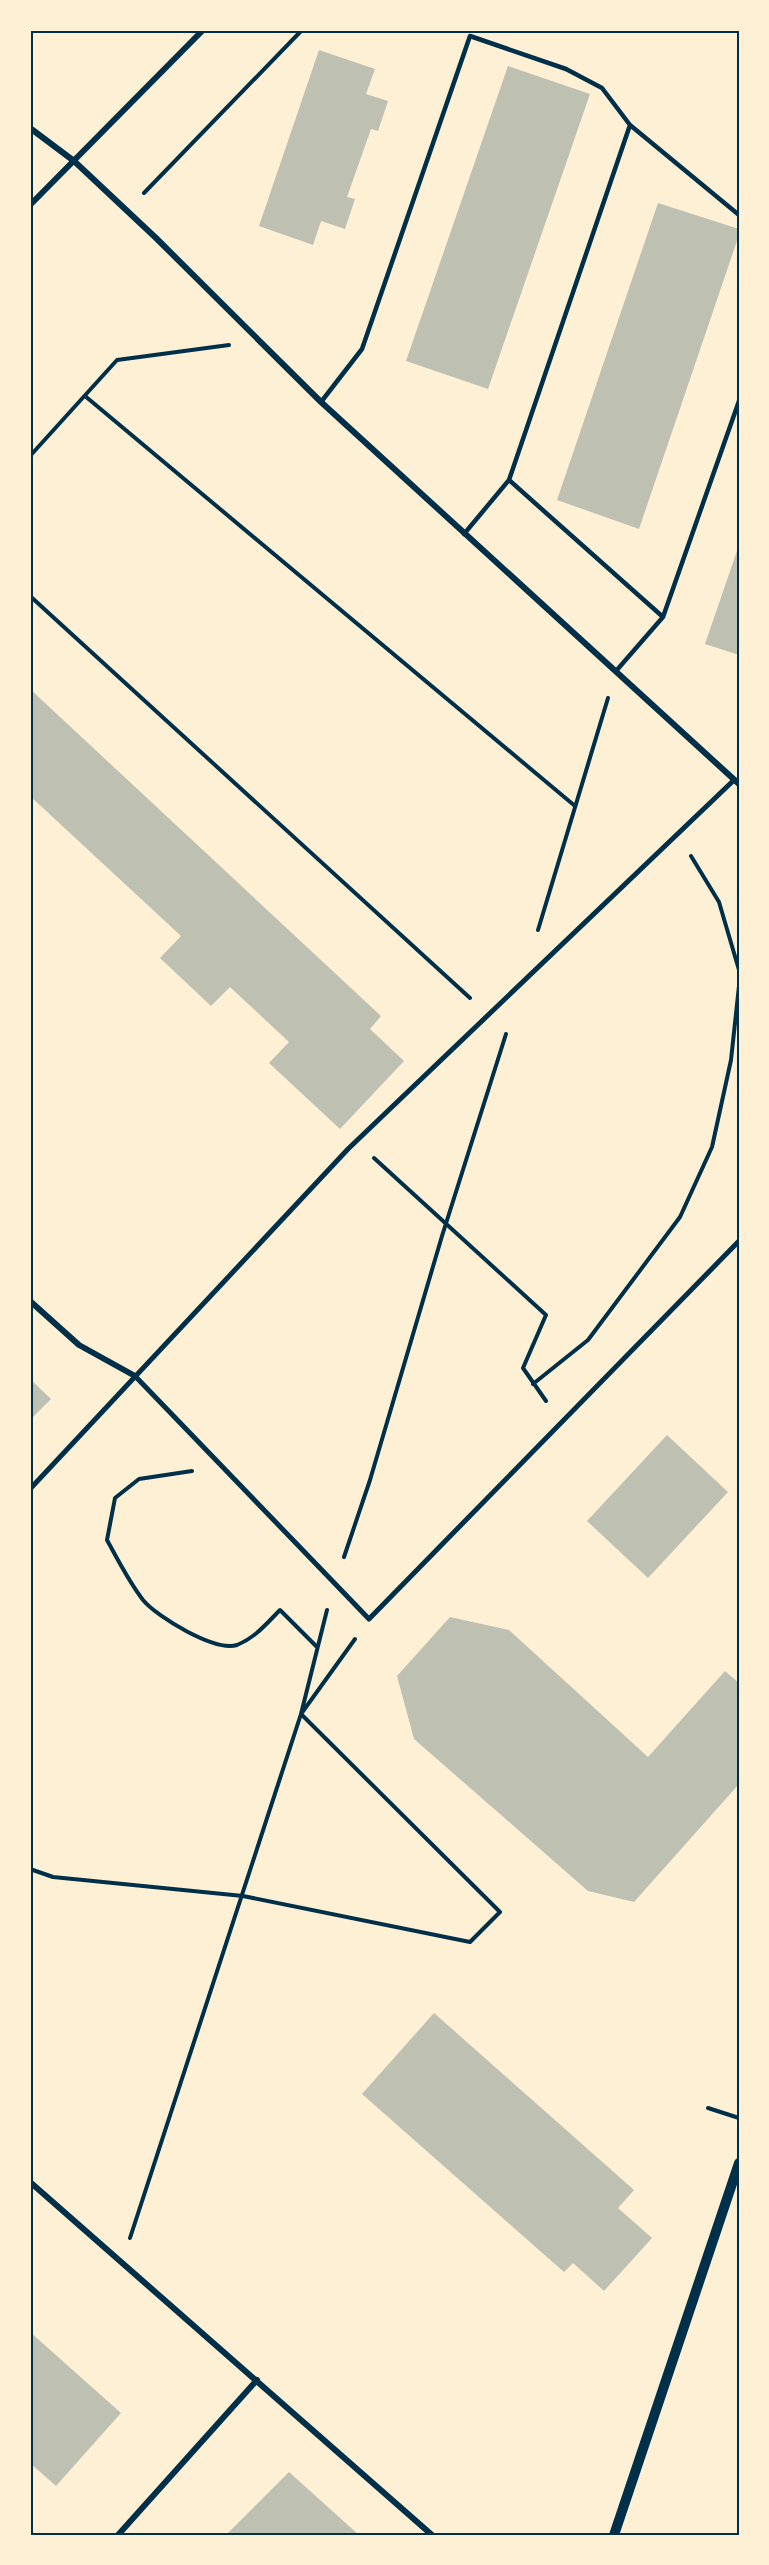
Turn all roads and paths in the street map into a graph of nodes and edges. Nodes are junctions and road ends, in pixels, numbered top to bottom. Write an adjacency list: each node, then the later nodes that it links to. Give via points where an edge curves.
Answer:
1 (51, 30): 2 (lane)
2 (77, 30)
3 (203, 30): 7 (street)
4 (302, 30): 9 (path)
5 (630, 125): 10 (lane); 14 (lane, via 602,88 566,69 470,36 362,349); 16 (lane)
6 (30, 128): 7 (street)
7 (74, 161): 8 (street); 9 (street)
8 (30, 205)
9 (127, 211): 11 (street)
10 (739, 215)
11 (261, 341): 12 (path, via 117,360); 14 (street)
12 (85, 396): 15 (path); 22 (path)
13 (739, 401): 19 (lane)
14 (321, 402): 17 (street)
15 (30, 456)
16 (509, 480): 17 (lane); 19 (lane)
17 (464, 534): 20 (street)
18 (30, 596): 27 (path)
19 (663, 617): 20 (lane)
20 (616, 671): 21 (street); 22 (path)
21 (737, 782): 23 (street)
22 (575, 806): 25 (path)
23 (678, 835): 24 (path, via 719,902); 25 (street)
24 (739, 970)
25 (522, 983): 27 (street); 29 (path)
26 (739, 986): 33 (path, via 731,1060 712,1147 680,1217 588,1340)
27 (489, 1015): 28 (street)
28 (356, 1141): 29 (path); 32 (street)
29 (446, 1224): 33 (path, via 546,1315 523,1368); 37 (path)
30 (739, 1241): 34 (street)
31 (30, 1300): 32 (street, via 79,1345)
32 (135, 1376): 35 (street); 36 (street)
33 (533, 1384): 34 (path)
34 (561, 1422): 38 (street)
35 (215, 1459): 37 (street); 39 (path, via 189,1472 139,1479 115,1498 107,1540 144,1601 179,1627 212,1642 235,1646 259,1632 280,1610)
36 (30, 1489)
37 (336, 1584): 38 (street); 39 (path)
38 (369, 1619): 40 (path)
39 (317, 1648): 40 (path)
40 (301, 1714): 42 (path); 42 (path, via 500,1912 470,1942)
41 (30, 1869): 42 (path, via 53,1877)
42 (243, 1896): 47 (path)
43 (708, 2108): 44 (path)
44 (739, 2118)
45 (739, 2163): 51 (street)
46 (30, 2182): 47 (street)
47 (122, 2264): 48 (street)
48 (257, 2380): 49 (street); 50 (street)
49 (118, 2535)
50 (432, 2535)
51 (614, 2535)

